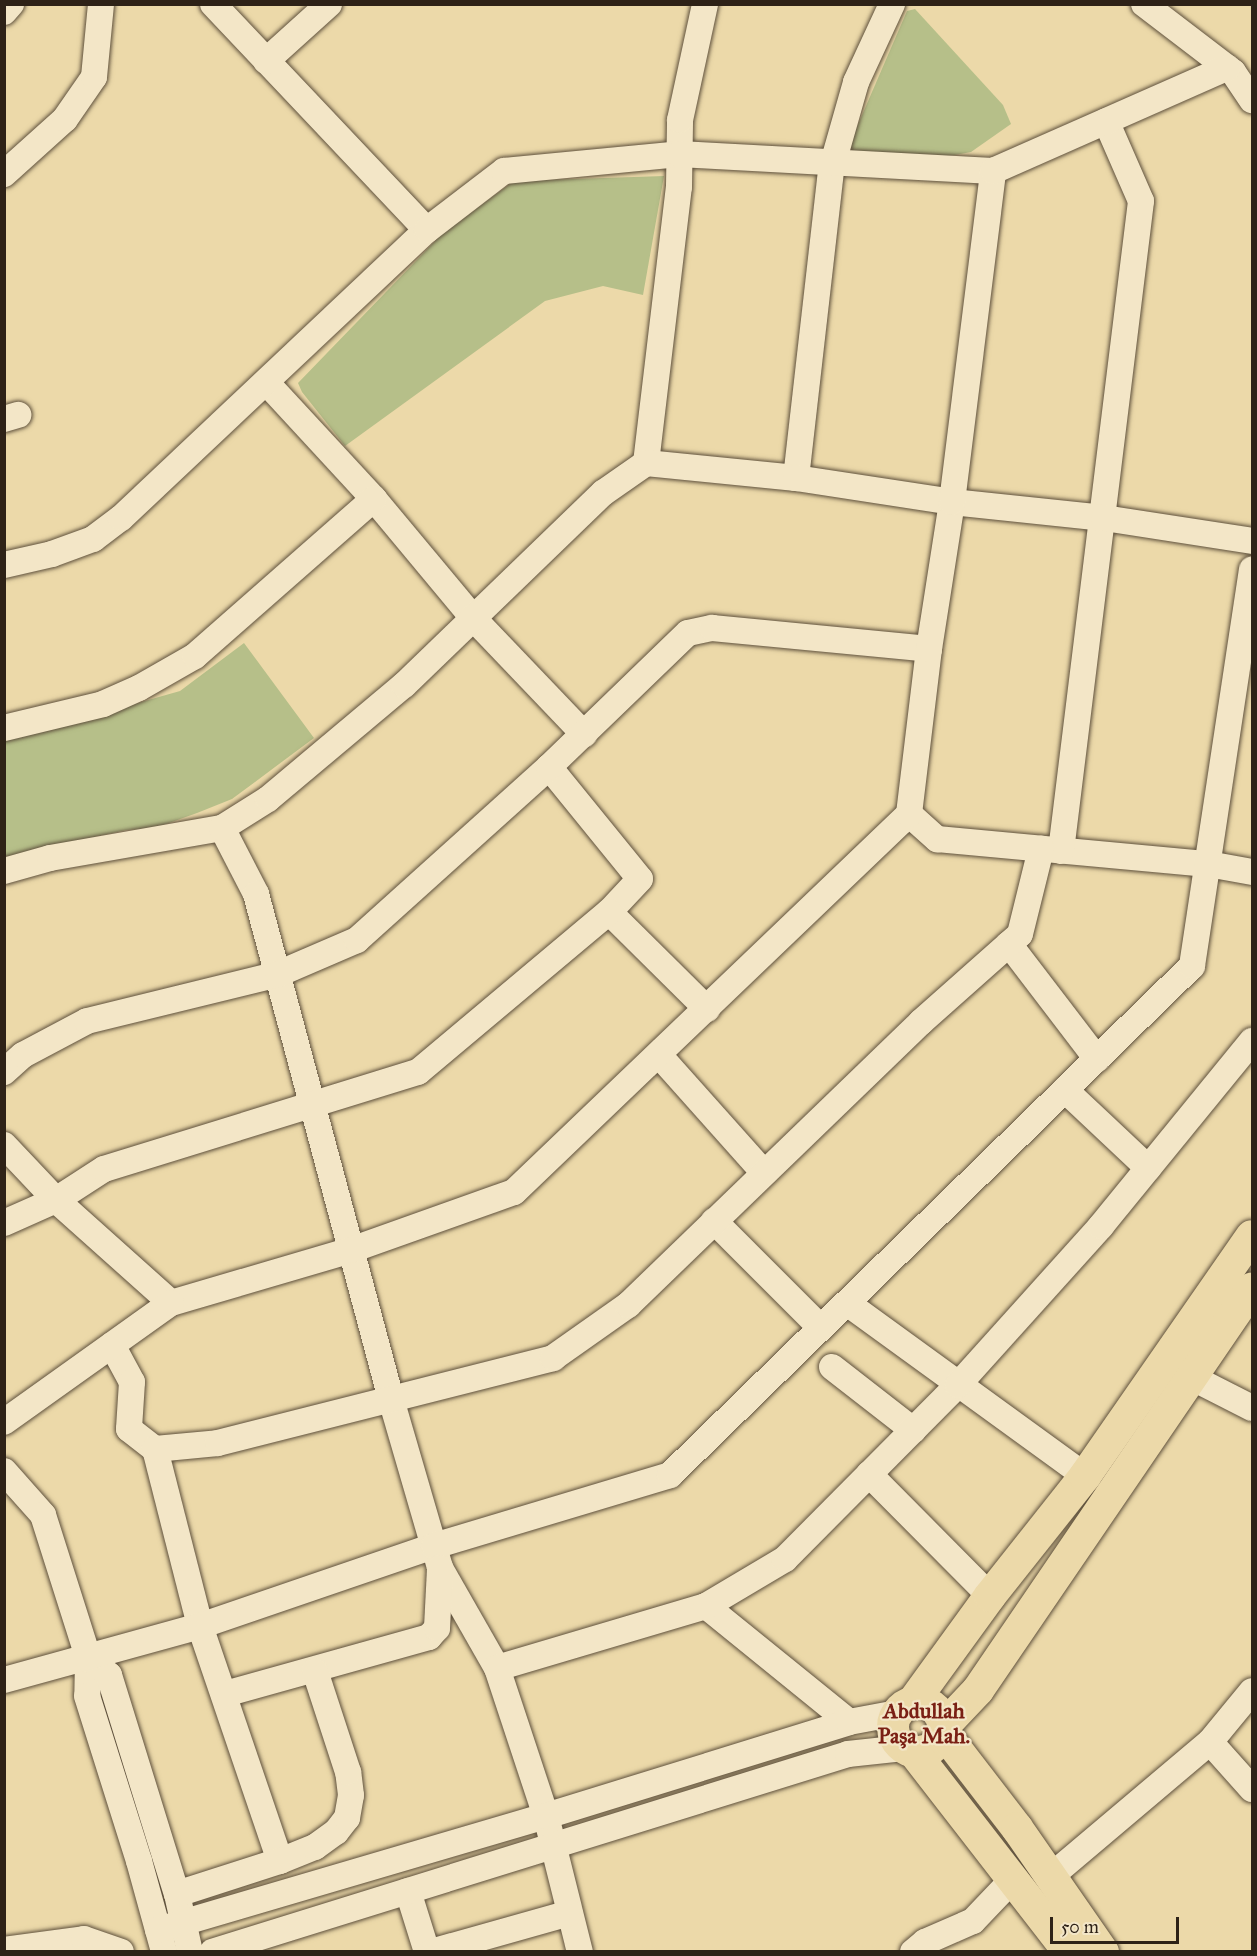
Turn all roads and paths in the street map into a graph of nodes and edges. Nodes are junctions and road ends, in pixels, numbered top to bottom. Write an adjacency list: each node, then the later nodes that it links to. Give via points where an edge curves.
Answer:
1 (11, 4): 8 (street)
2 (100, 4): 17 (street, via 94,77 65,118)
3 (213, 4): 10 (street)
4 (329, 4): 10 (street)
5 (892, 4): 15 (street, via 856,82)
6 (1144, 4): 9 (street)
7 (705, 5): 14 (street, via 680,120)
8 (4, 12)
9 (1177, 16): 11 (street)
10 (266, 61): 18 (street)
11 (1227, 68): 12 (street); 13 (street)
12 (1252, 100)
13 (1106, 121): 16 (street); 24 (street, via 1141,201)
14 (679, 154): 15 (street); 18 (street, via 504,171); 20 (street, via 679,187)
15 (834, 162): 16 (street); 21 (street)
16 (993, 171): 23 (street)
17 (4, 174)
18 (428, 230): 19 (street)
19 (266, 382): 22 (street); 26 (street, via 121,518 93,539)
20 (646, 463): 21 (street); 28 (street, via 603,493)
21 (796, 478): 23 (street)
22 (374, 498): 28 (street); 30 (street, via 195,656 103,704)
23 (952, 502): 24 (street); 29 (street)
24 (1104, 518): 25 (street); 35 (street)
25 (1252, 541)
26 (4, 565)
27 (1252, 570): 36 (street)
28 (472, 618): 31 (street); 34 (street, via 404,685 268,800)
29 (929, 649): 31 (street, via 712,628 688,633); 33 (street)
30 (4, 728)
31 (584, 734): 32 (street)
32 (549, 767): 39 (street, via 640,879); 41 (street, via 357,940)
33 (909, 814): 35 (street, via 937,839); 42 (street)
34 (222, 828): 37 (street, via 50,858); 41 (street, via 256,894)
35 (1051, 850): 36 (street); 40 (street, via 1020,934)
36 (1208, 864): 38 (street); 45 (street, via 1192,966)
37 (4, 871)
38 (1252, 872)
39 (609, 912): 42 (street); 48 (street, via 418,1072)
40 (1009, 944): 45 (street); 51 (street, via 921,1022)
41 (278, 974): 46 (street, via 87,1021 23,1055); 48 (street)
42 (707, 1009): 44 (street)
43 (1252, 1041): 50 (street)
44 (659, 1055): 51 (street); 56 (street, via 514,1192)
45 (1097, 1059): 47 (street)
46 (4, 1072)
47 (1065, 1090): 50 (street); 59 (street)
48 (313, 1106): 52 (street, via 104,1169); 56 (street)
49 (4, 1145): 52 (street)
50 (1148, 1168): 64 (street)
51 (764, 1173): 53 (street)
52 (57, 1200): 54 (street); 58 (street)
53 (714, 1221): 60 (street); 65 (street, via 628,1305 553,1358)
54 (4, 1223)
55 (1252, 1236): 72 (main road)
56 (351, 1250): 58 (street); 65 (street)
57 (1252, 1289): 63 (main road)
58 (171, 1303): 61 (street)
59 (847, 1303): 60 (street); 64 (street)
60 (820, 1328): 73 (street, via 670,1475)
61 (112, 1345): 67 (street); 69 (street, via 132,1382 129,1429)
62 (832, 1367): 68 (street)
63 (1193, 1378): 66 (street); 85 (main road, via 978,1689)
64 (958, 1385): 68 (street); 72 (street)
65 (391, 1399): 69 (street, via 218,1443); 73 (street)
66 (1252, 1408)
67 (4, 1422)
68 (913, 1431): 71 (street)
69 (155, 1449): 76 (street)
70 (4, 1471): 77 (street, via 43,1515)
71 (869, 1474): 74 (street); 75 (street, via 785,1559)
72 (1085, 1476): 74 (main road)
73 (437, 1557): 76 (street); 78 (street); 79 (street, via 437,1628 429,1637)
74 (990, 1596): 83 (main road)
75 (705, 1606): 78 (street); 84 (street)
76 (200, 1626): 77 (street); 82 (street)
77 (88, 1657): 80 (street); 95 (street, via 109,1675); 98 (street, via 87,1696)
78 (496, 1668): 89 (street)
79 (315, 1671): 82 (street); 91 (street, via 348,1772 351,1795 347,1818 315,1847)
80 (4, 1680)
81 (1252, 1691): 86 (street)
82 (225, 1694): 91 (street)
83 (905, 1707): 84 (street); 85 (main road, via 933,1706); 87 (main road, via 894,1732)
84 (849, 1722): 89 (street)
85 (943, 1729): 87 (main road, via 932,1748); 92 (main road)
86 (1210, 1742): 88 (street); 92 (street)
87 (909, 1750): 90 (street, via 849,1754); 93 (main road)
88 (1252, 1790)
89 (546, 1816): 90 (street); 97 (street)
90 (552, 1847): 94 (street); 96 (street)
91 (280, 1861): 95 (street)
92 (1050, 1877): 108 (main road)
93 (1012, 1880): 106 (street, via 973,1922 925,1942); 107 (main road)
94 (408, 1891): 102 (street); 103 (street)
95 (177, 1894): 97 (street)
96 (570, 1913): 104 (street); 105 (street)
97 (184, 1924): 98 (street); 101 (street)
98 (161, 1941)
99 (4, 1950): 100 (street, via 84,1939)
100 (121, 1952)
101 (190, 1952)
102 (212, 1952)
103 (427, 1952)
104 (431, 1952)
105 (580, 1952)
106 (913, 1952)
107 (1069, 1952)
108 (1103, 1952)

